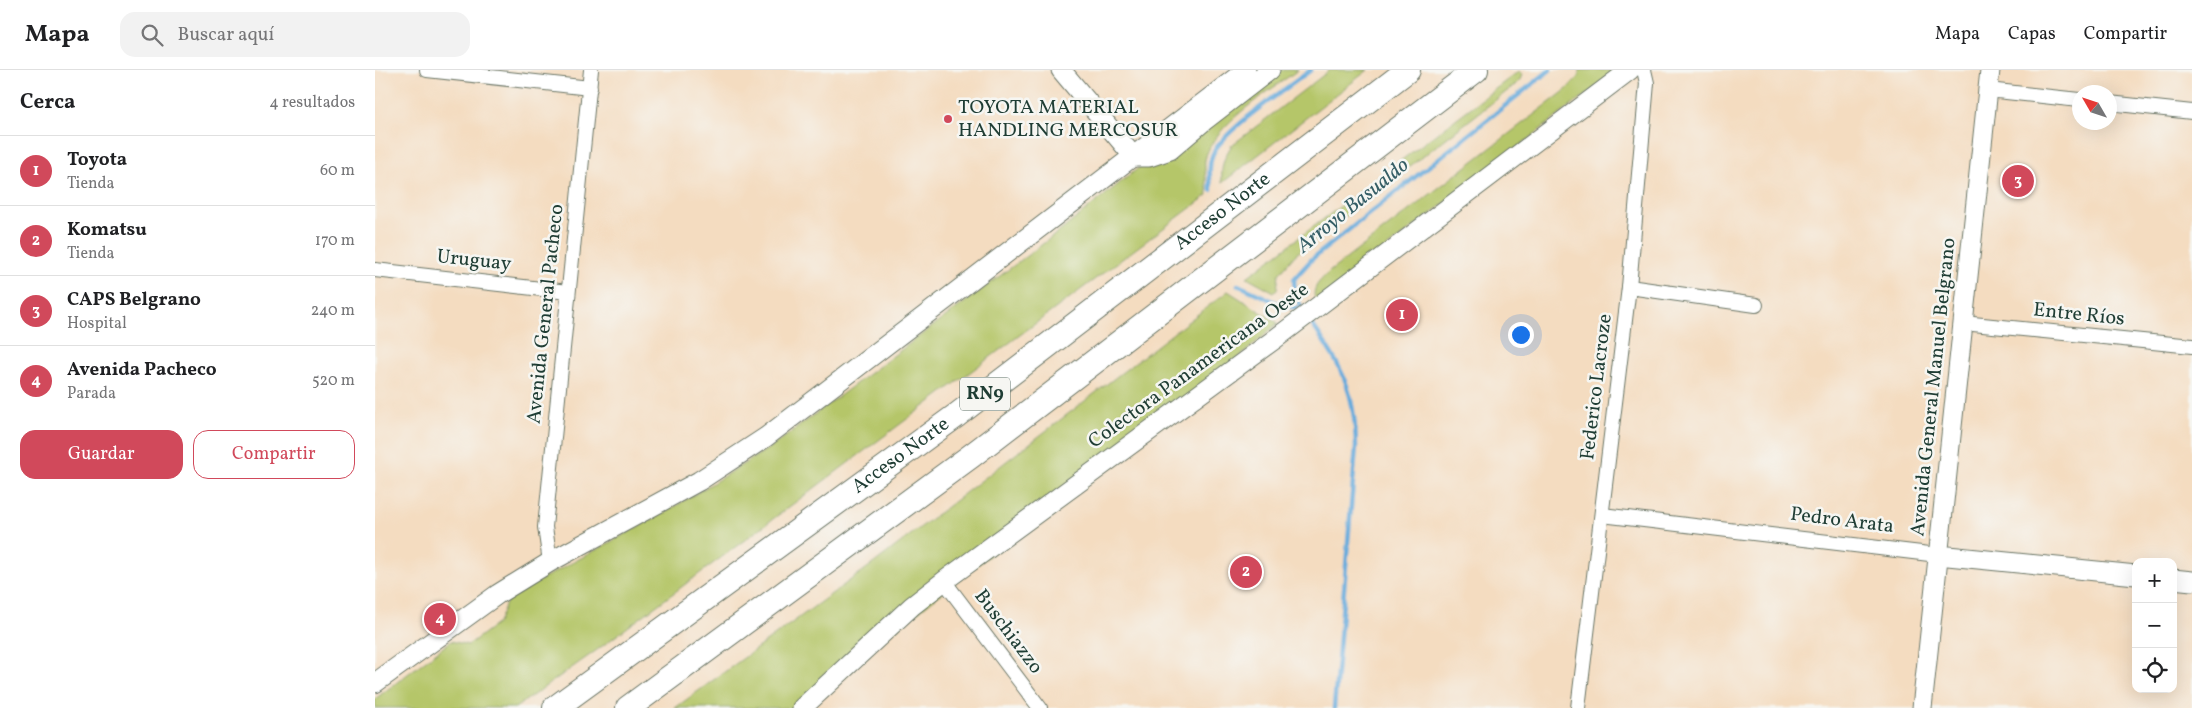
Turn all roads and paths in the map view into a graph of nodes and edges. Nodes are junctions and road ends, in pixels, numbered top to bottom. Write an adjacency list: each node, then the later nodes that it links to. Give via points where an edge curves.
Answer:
1 (427, 70): 11 (street)
2 (591, 70): 11 (street, Avenida General Pacheco)
3 (1061, 70): 16 (street)
4 (1246, 70): 16 (street)
5 (1270, 70): 16 (street, via 1170,150 1149,157)
6 (1408, 70): 31 (highway, Acceso Norte / RN9, via 949,421)
7 (1476, 70): 32 (highway, Acceso Norte / RN9, via 971,456)
8 (1630, 70): 28 (street, Colectora Panamericana Oeste, via 1275,339)
9 (1644, 70): 18 (street, Federico Lacroze, via 1647,83)
10 (1990, 70): 12 (street, Avenida General Manuel Belgrano)
11 (590, 88): 19 (street, Avenida General Pacheco)
12 (1988, 90): 13 (street); 21 (street, Avenida General Manuel Belgrano)
13 (2072, 99)
14 (2117, 104): 15 (street)
15 (2192, 112)
16 (1134, 157): 25 (street, via 766,437 699,480)
17 (375, 270): 19 (street, Uruguay)
18 (1629, 287): 20 (street); 23 (street, Federico Lacroze)
19 (568, 292): 25 (street, Avenida General Pacheco, via 545,527)
20 (1756, 305)
21 (1963, 323): 22 (street, Entre Ríos); 24 (street, Avenida General Manuel Belgrano)
22 (2192, 346)
23 (1603, 516): 24 (street, Pedro Arata); 35 (street, Federico Lacroze)
24 (1939, 555): 26 (street, Pedro Arata); 36 (street, Avenida General Manuel Belgrano)
25 (549, 562): 30 (street, via 448,628)
26 (2132, 575)
27 (2177, 579): 29 (street)
28 (945, 581): 33 (street, Colectora Panamericana Oeste, via 912,606); 34 (street, Buschiazzo)
29 (2192, 581)
30 (375, 683)
31 (555, 708)
32 (628, 708)
33 (802, 708)
34 (1040, 708)
35 (1579, 708)
36 (1923, 708)

